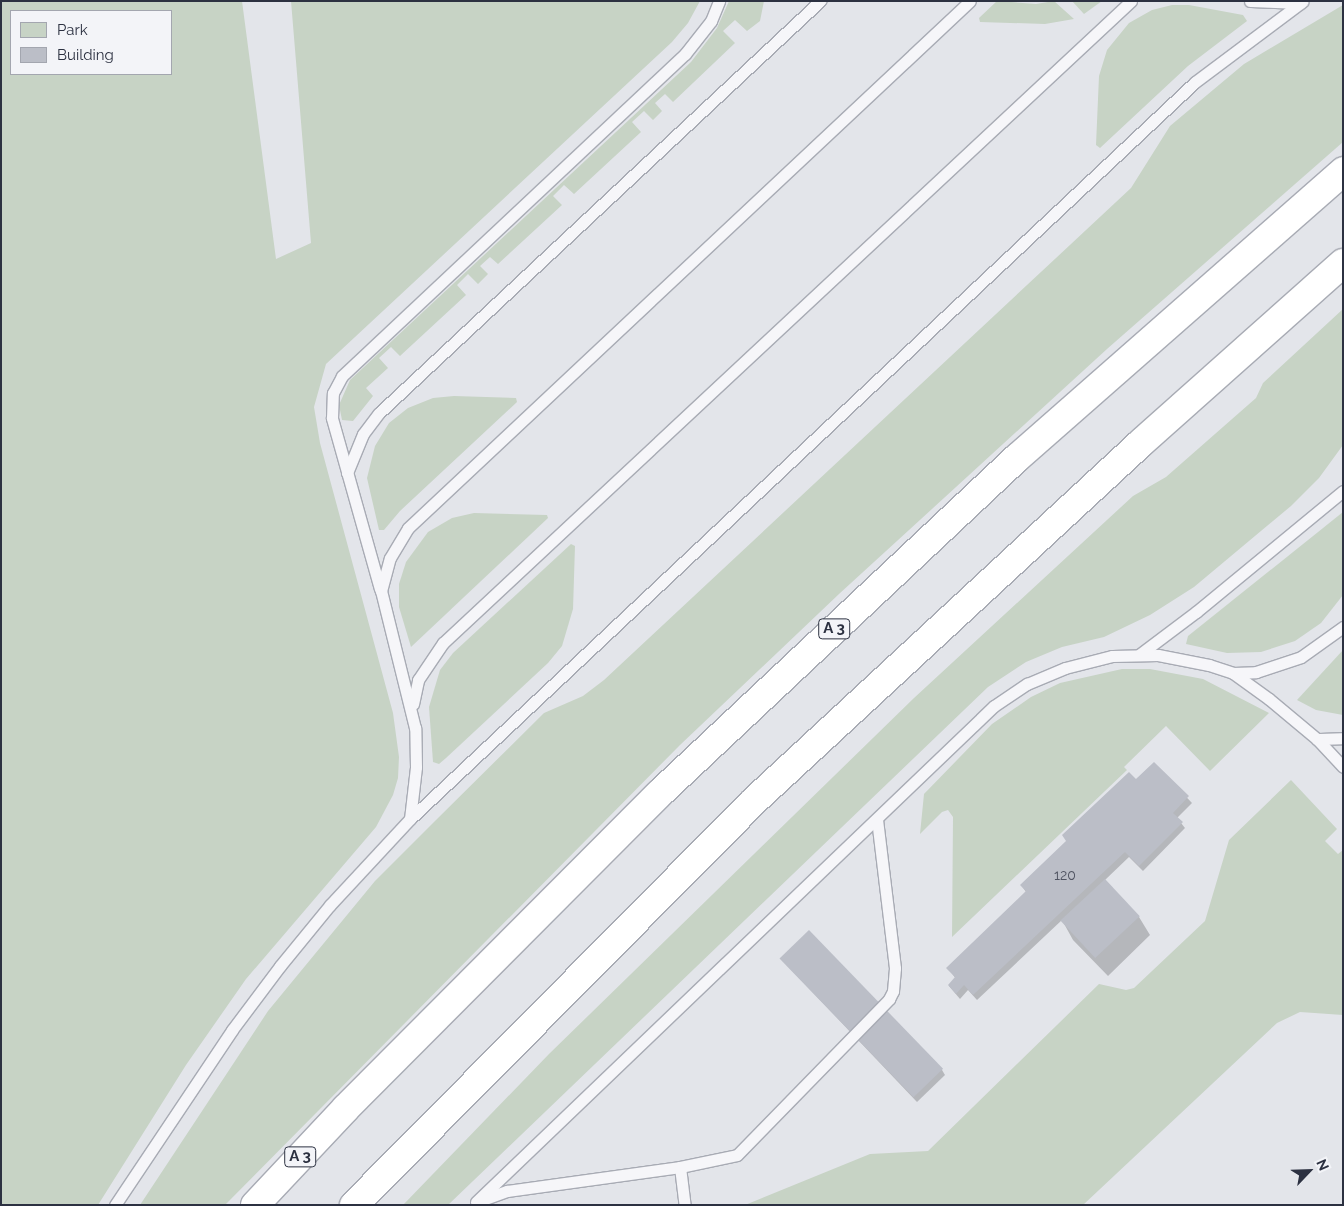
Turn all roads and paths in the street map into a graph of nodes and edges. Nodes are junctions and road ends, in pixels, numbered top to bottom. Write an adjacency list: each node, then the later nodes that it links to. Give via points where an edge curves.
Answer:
1 (719, 1): 9 (lane, via 711,21 685,54 342,376 333,393 331,411)
2 (820, 1): 9 (lane, via 379,413 364,434)
3 (970, 1): 11 (lane, via 417,518 390,558)
4 (1131, 1): 15 (lane, via 442,643 418,680)
5 (1250, 1): 6 (lane)
6 (1304, 2): 19 (lane, via 1195,82)
7 (1343, 171): 24 (highway, A 3, via 1018,457 659,794 346,1108)
8 (1343, 263): 25 (highway, via 1142,442 755,800)
9 (347, 473): 11 (lane)
10 (1343, 492): 13 (lane)
11 (381, 591): 15 (lane)
12 (1343, 627): 14 (lane, via 1301,657 1263,671)
13 (1140, 654): 14 (lane, via 1183,658); 20 (lane, via 1090,660 1046,675 1014,692 994,706)
14 (1233, 673): 16 (lane)
15 (412, 711): 19 (lane, via 416,759)
16 (1317, 738): 17 (lane); 18 (lane)
17 (1343, 738)
18 (1343, 767)
19 (410, 819): 23 (lane, via 330,905 280,966 232,1030)
20 (877, 820): 21 (lane, via 895,968 889,999 737,1155); 22 (lane)
21 (680, 1167): 22 (lane, via 507,1191); 26 (lane)
22 (474, 1203)
23 (115, 1205)
24 (255, 1205)
25 (354, 1205)
26 (685, 1205)

